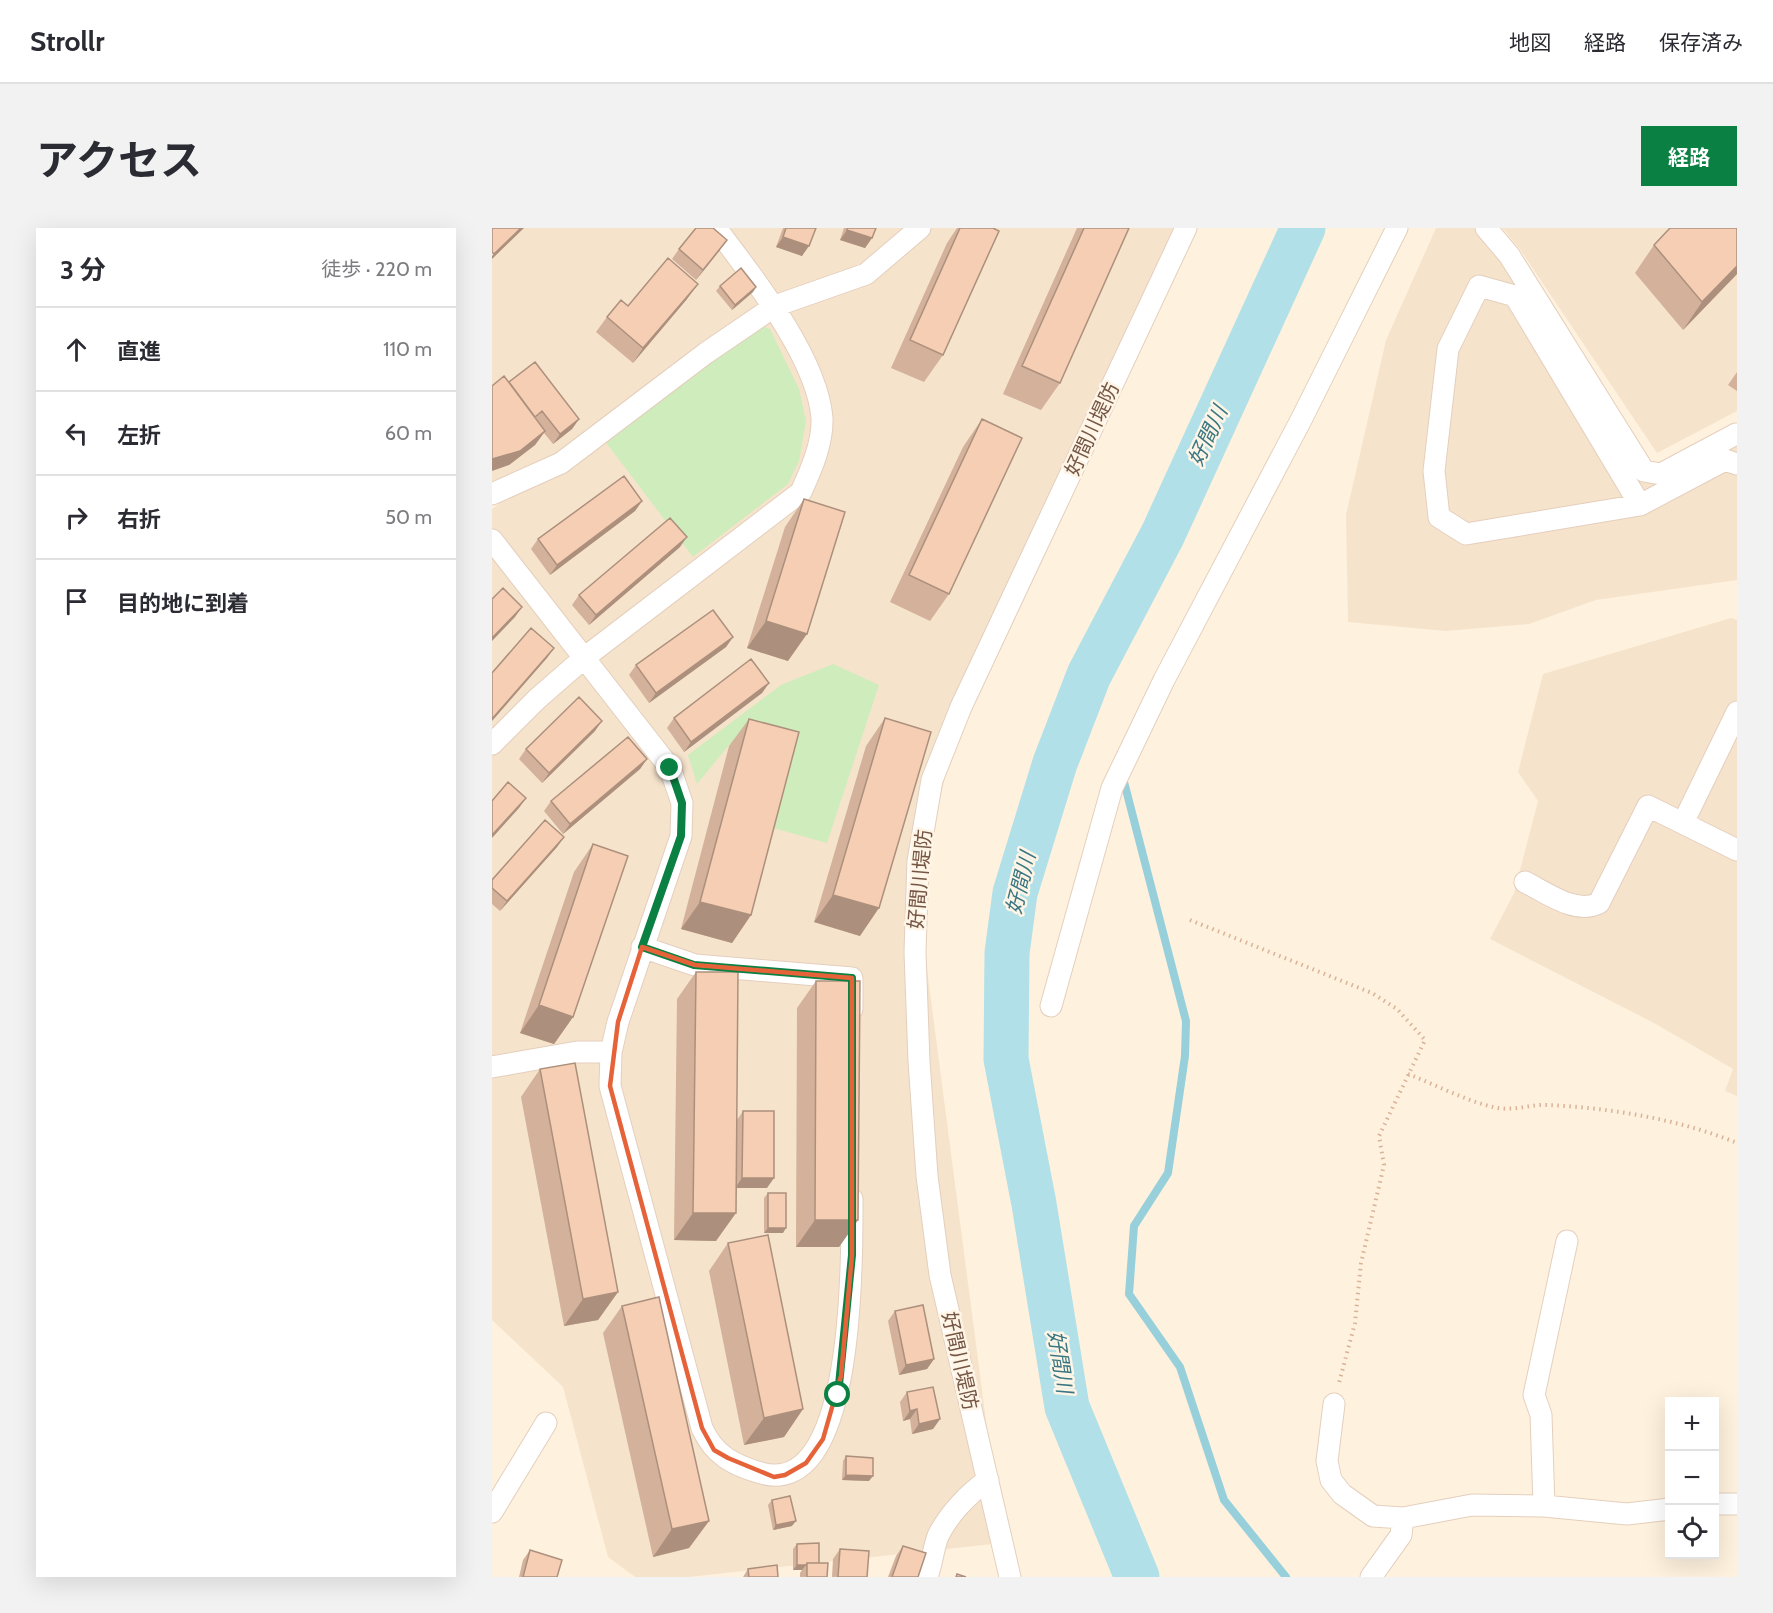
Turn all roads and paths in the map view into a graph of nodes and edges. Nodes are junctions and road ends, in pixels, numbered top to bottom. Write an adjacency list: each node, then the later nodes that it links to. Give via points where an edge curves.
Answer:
1 (716, 228): 6 (street)
2 (920, 228): 6 (street, via 866,274)
3 (1186, 228): 30 (street, 好間川堤防, via 961,707 933,780 918,861 915,952 927,1176 940,1275)
4 (1397, 228): 20 (street, via 1112,788)
5 (1486, 228): 7 (street, via 1509,255 1644,471 1661,474)
6 (775, 306): 9 (street, via 706,353 561,464); 12 (street, via 813,382 822,419 813,466 801,492)
7 (1736, 434)
8 (1737, 464): 10 (street, via 1725,460)
9 (492, 494)
10 (1640, 505): 10 (street, via 1515,296 1479,286 1449,349 1434,471 1439,517 1466,534)
11 (492, 540): 12 (street)
12 (584, 658): 14 (street); 19 (street, via 670,768 682,803 681,836)
13 (1737, 712): 15 (street)
14 (492, 744)
15 (1683, 823): 16 (street); 17 (street, via 1648,806 1599,903 1589,908)
16 (1737, 850)
17 (1525, 882)
18 (1190, 920): 24 (path, via 1372,993 1397,1009 1425,1040)
19 (642, 947): 21 (street, via 694,965 852,978); 22 (street)
20 (1051, 1006)
21 (852, 1024)
22 (611, 1052): 23 (street, via 577,1052); 26 (street, via 610,1086 702,1428 714,1450 748,1469 774,1477 798,1468 814,1454 838,1395 852,1255)
23 (492, 1067)
24 (1408, 1074): 25 (path, via 1494,1107 1546,1104 1615,1112 1712,1132); 28 (path, via 1379,1136 1384,1165 1361,1263 1355,1323)
25 (1737, 1143)
26 (852, 1174)
27 (1567, 1241): 33 (street, via 1534,1395 1541,1415)
28 (1334, 1404): 36 (street, via 1327,1461 1331,1480 1342,1494 1373,1516)
29 (546, 1423): 35 (street)
30 (988, 1479): 37 (street, via 946,1522 937,1538); 38 (street, 好間川堤防)
31 (1719, 1504): 32 (street)
32 (1737, 1504)
33 (1544, 1506): 34 (street, via 1627,1514); 36 (street, via 1472,1505)
34 (1665, 1510)
35 (492, 1512)
36 (1403, 1518): 39 (street, via 1401,1535)
37 (927, 1577)
38 (1010, 1577)
39 (1371, 1577)

